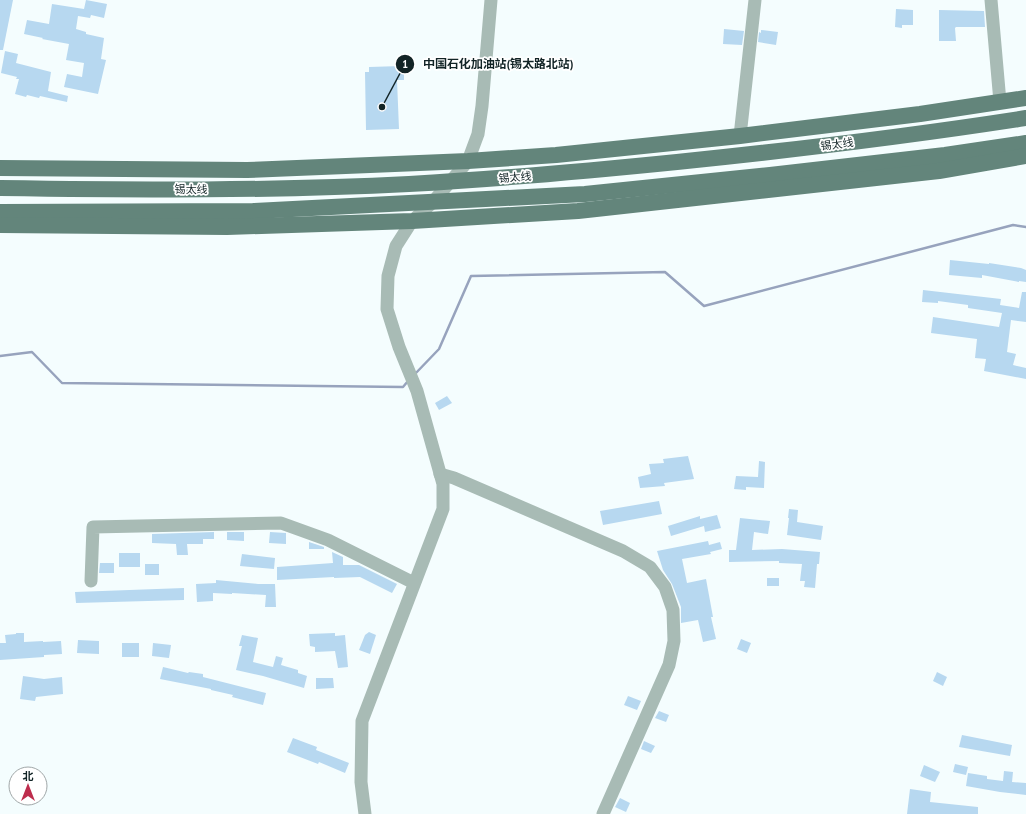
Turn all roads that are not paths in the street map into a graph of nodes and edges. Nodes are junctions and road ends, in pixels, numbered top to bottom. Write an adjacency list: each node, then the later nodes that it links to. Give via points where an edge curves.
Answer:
1 (491, 0): 10 (street, via 482,106 478,134)
2 (755, 0): 7 (street)
3 (991, 0): 5 (street)
4 (1026, 98): 5 (main road)
5 (1000, 102): 7 (main road)
6 (1026, 118): 12 (main road, 锡太线, via 922,134 742,155 558,174)
7 (740, 136): 10 (main road, via 556,155)
8 (1026, 143): 14 (main road, 锡太线, via 937,156 585,194)
9 (1026, 156): 16 (main road, via 939,170 578,210)
10 (468, 161): 11 (main road, via 248,170); 12 (street)
11 (0, 168)
12 (451, 181): 13 (main road, 锡太线, via 248,190); 14 (street)
13 (0, 188)
14 (432, 203): 15 (main road, 锡太线, via 253,211); 16 (street)
15 (0, 212)
16 (412, 222): 17 (main road, via 226,227); 18 (street, via 396,246 388,276 387,309 417,391)
17 (0, 225)
18 (440, 474): 20 (street, via 443,484 443,509); 22 (street, via 623,552 650,567 665,587 673,610 674,641 669,665)
19 (90, 581): 20 (street, via 93,527 281,523 328,540)
20 (414, 583): 21 (street, via 362,721 361,782)
21 (365, 814)
22 (603, 814)

